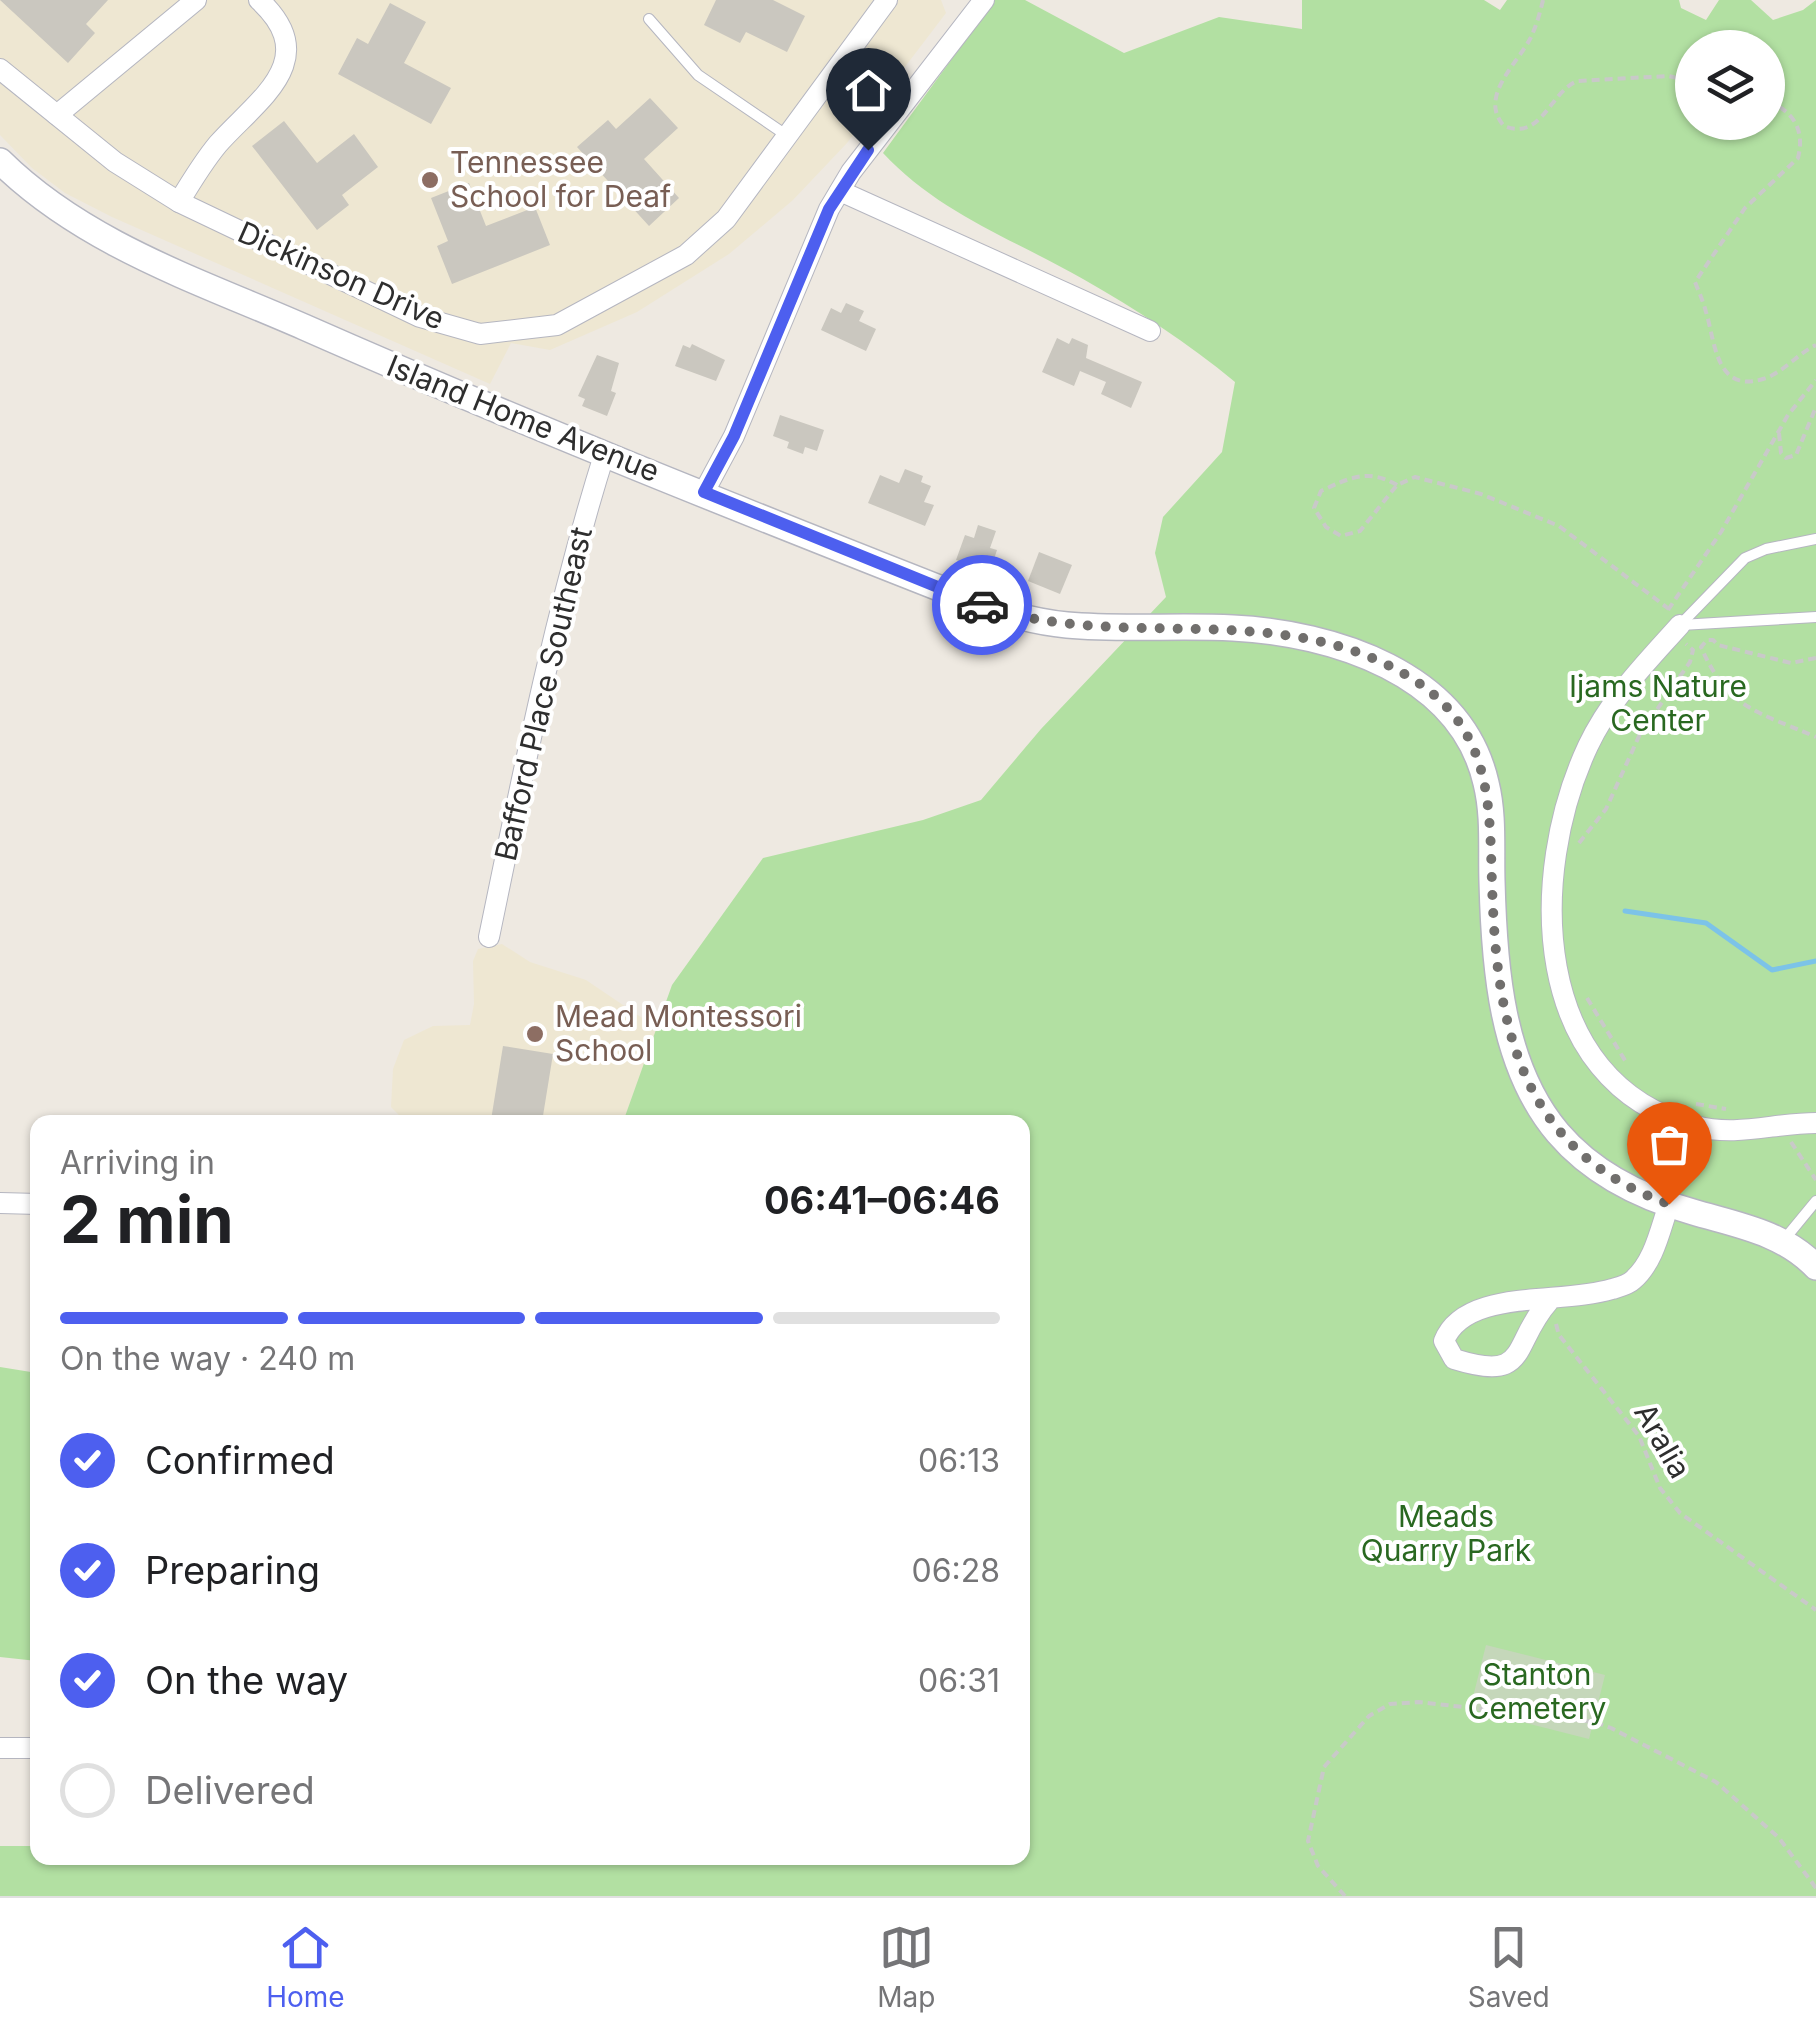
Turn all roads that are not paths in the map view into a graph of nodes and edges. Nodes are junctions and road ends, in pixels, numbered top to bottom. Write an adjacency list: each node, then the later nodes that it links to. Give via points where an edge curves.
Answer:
1 (196, 0): 7 (street)
2 (259, 0): 11 (street, via 279,26 281,77 215,148)
3 (888, 0): 8 (street, Dickinson Drive)
4 (984, 0): 10 (street)
5 (649, 19): 8 (lane, via 698,74)
6 (0, 68): 7 (street, Dickinson Drive)
7 (57, 115): 11 (street, Dickinson Drive)
8 (786, 135): 11 (street, Dickinson Drive, via 726,219 686,256 557,325 480,334 420,318)
9 (0, 161): 13 (street, Island Home Avenue, via 42,199 112,242)
10 (840, 191): 12 (street); 14 (street)
11 (179, 202)
12 (1150, 331)
13 (604, 452): 14 (street, Island Home Avenue); 18 (street, Bafford Place Southeast, via 542,676)
14 (704, 492): 23 (street, Island Home Avenue, via 1018,617 1089,627 1278,633 1349,651 1424,687 1471,740 1485,777 1500,982 1530,1090 1584,1158)
15 (1816, 539): 17 (lane, via 1746,558)
16 (1816, 617): 17 (lane)
17 (1674, 622): 19 (street, via 1613,702 1578,768 1554,880 1556,980 1587,1048 1642,1103 1678,1120 1736,1132)
18 (488, 936)
19 (1816, 1123)
20 (1816, 1201): 24 (lane)
21 (0, 1203): 22 (street)
22 (30, 1204)
23 (1669, 1204): 24 (street, Island Home Avenue); 26 (street, via 1651,1258 1631,1282)
24 (1783, 1242): 25 (street, Island Home Avenue)
25 (1816, 1266)
26 (1549, 1300): 26 (street, via 1470,1310 1451,1323 1444,1342 1454,1359 1489,1370 1508,1363)
27 (0, 1748): 28 (street)
28 (30, 1748)

